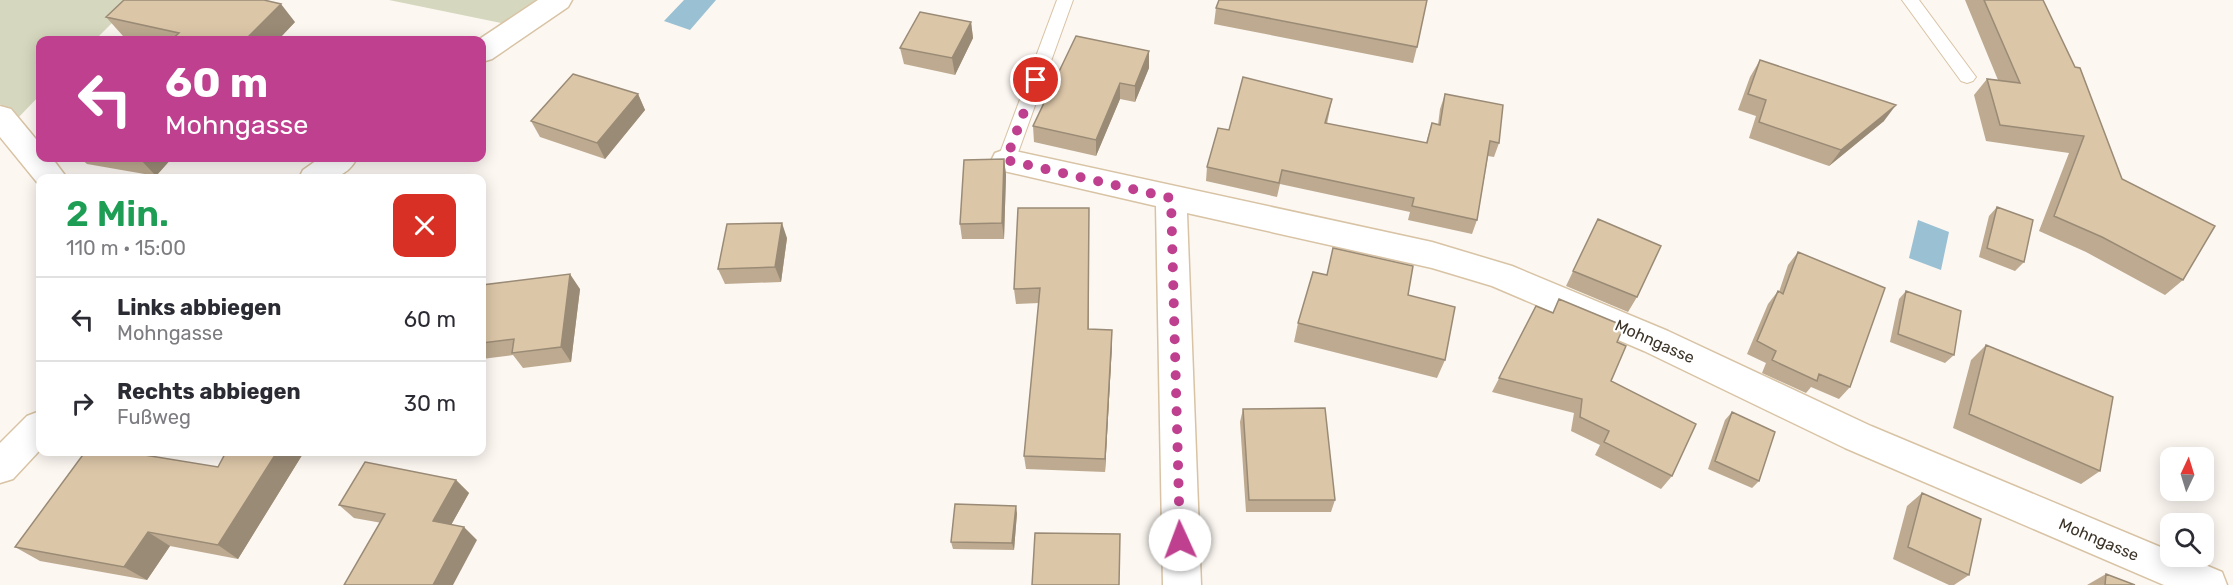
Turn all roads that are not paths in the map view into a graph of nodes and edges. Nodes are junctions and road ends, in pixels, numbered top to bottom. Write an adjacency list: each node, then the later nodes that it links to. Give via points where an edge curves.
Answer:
1 (558, 0): 4 (street)
2 (1065, 0): 8 (lane)
3 (1910, 0): 5 (lane)
4 (486, 49)
5 (1967, 77)
6 (0, 117): 7 (street)
7 (36, 159)
8 (1006, 160): 13 (street, Mohngasse)
9 (38, 162): 11 (street)
10 (336, 162): 12 (street)
11 (49, 174)
12 (320, 174)
13 (1171, 198): 16 (street); 17 (street, Mohngasse, via 1432,255 1500,275 1656,341 1858,437)
14 (36, 431): 15 (street)
15 (0, 467)
16 (1182, 585)
17 (2208, 585)

